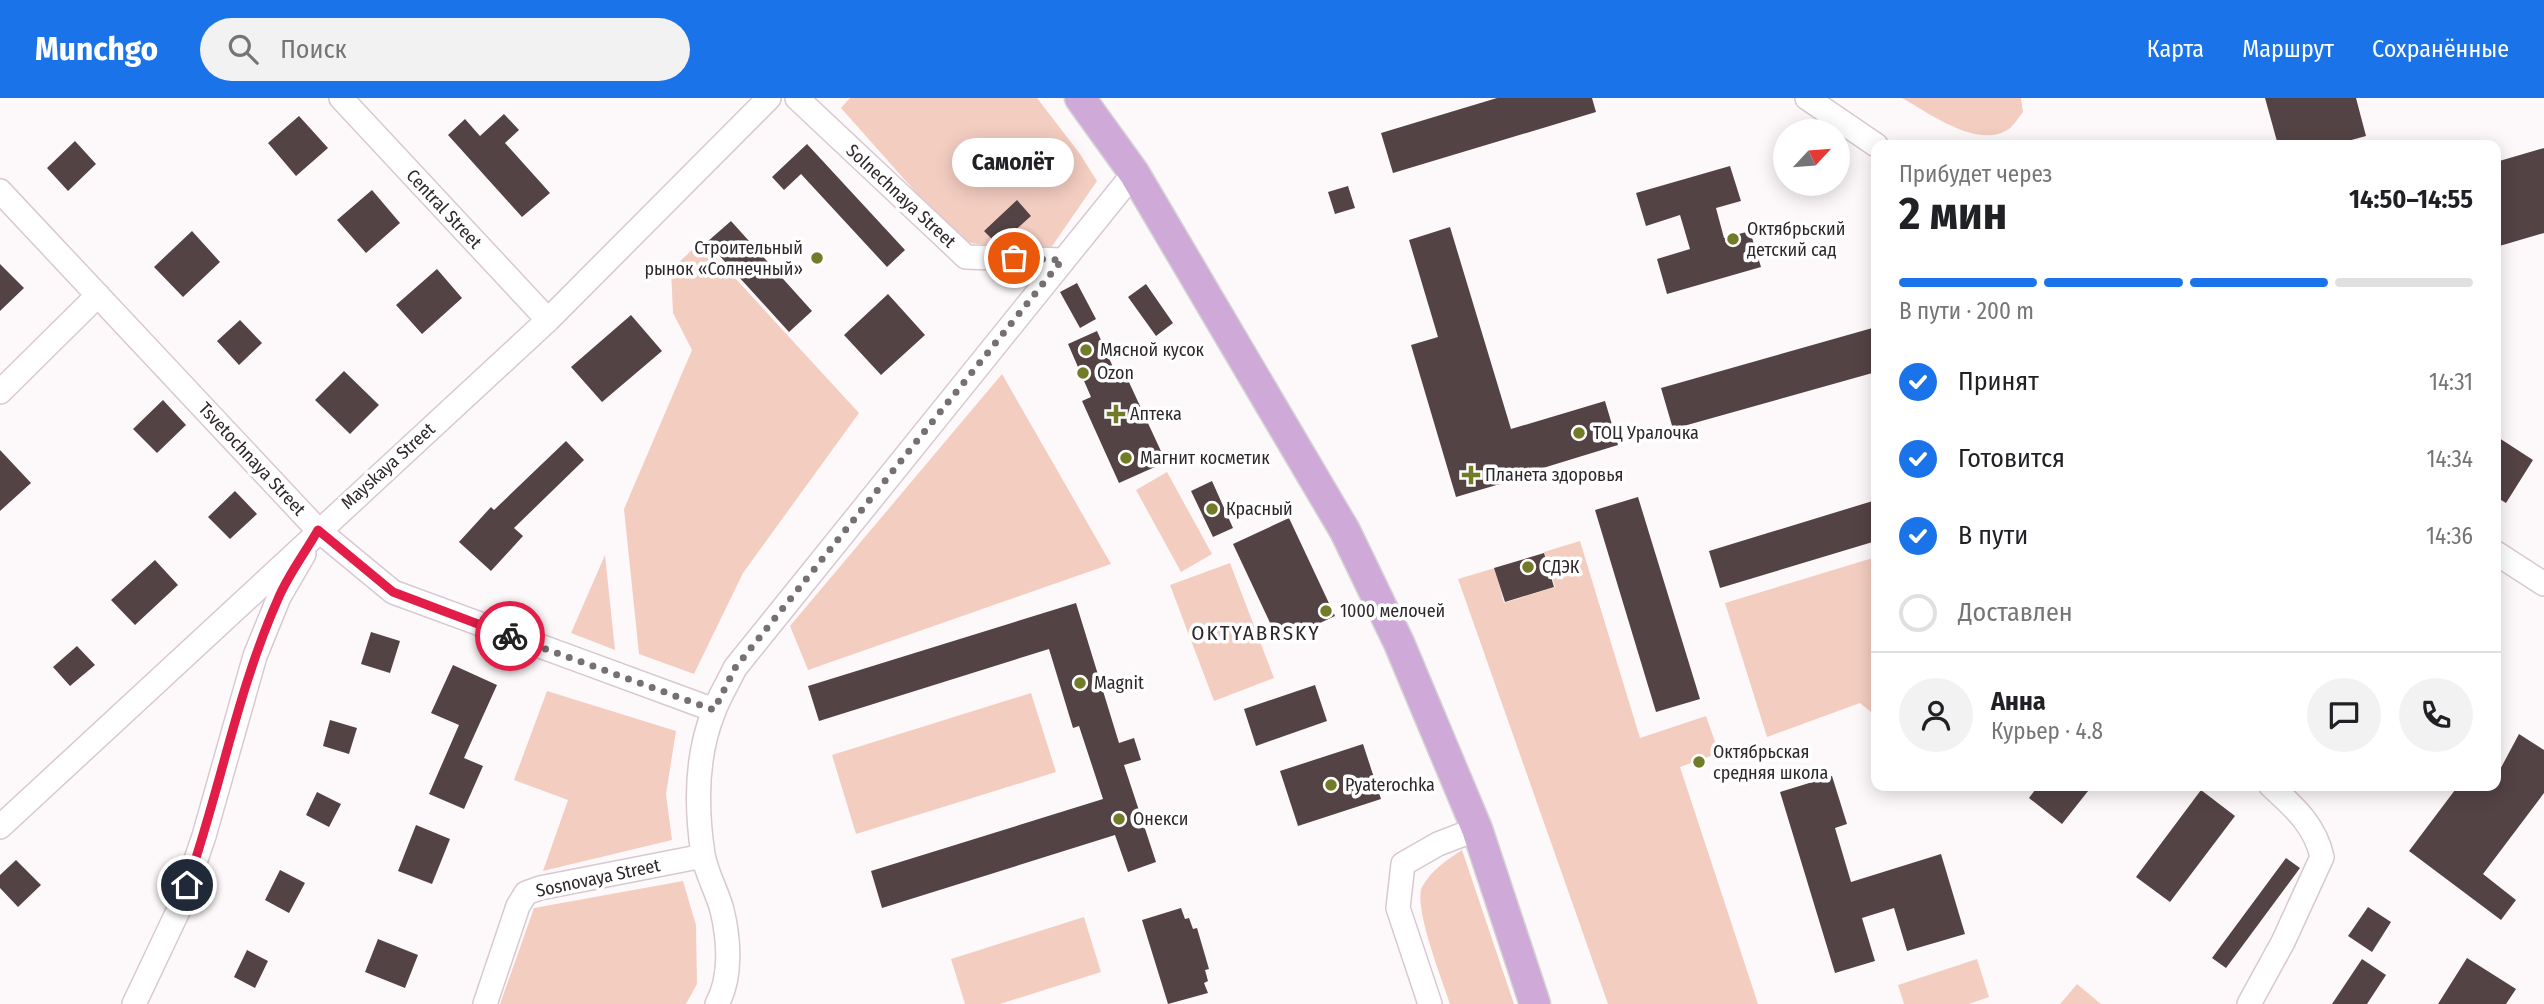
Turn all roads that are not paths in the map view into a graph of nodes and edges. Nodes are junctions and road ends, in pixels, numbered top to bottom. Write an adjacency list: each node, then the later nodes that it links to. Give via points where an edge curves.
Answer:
1 (341, 98): 11 (street, Central Street)
2 (769, 98): 11 (street, Mayskaya Street)
3 (797, 98): 9 (street, Solnechnaya Street, via 967,257)
4 (1080, 98): 7 (main road)
5 (1807, 98): 6 (street)
6 (1871, 142)
7 (1134, 173): 9 (street); 19 (main road, via 1345,531 1399,643)
8 (0, 191): 10 (street, Tsvetochnaya Street)
9 (1062, 260): 16 (street, via 735,668)
10 (98, 295): 12 (street); 13 (street, Tsvetochnaya Street)
11 (548, 320): 13 (street, Mayskaya Street)
12 (0, 392)
13 (318, 530): 16 (street, Tsvetochnaya Street, via 393,592); 18 (street, Mayskaya Street); 21 (street, via 279,597 260,644 187,885)
14 (2501, 556): 15 (street)
15 (2544, 584)
16 (714, 710): 20 (street, via 699,782)
17 (2277, 791): 26 (street, via 2313,829 2322,857)
18 (0, 827)
19 (1477, 829): 24 (street, via 1403,864 1398,908); 25 (main road)
20 (703, 856): 22 (street, Sosnovaya Street, via 526,893); 23 (street, via 722,911 728,955)
21 (134, 1004)
22 (485, 1004)
23 (718, 1004)
24 (1430, 1004)
25 (1535, 1004)
26 (2249, 1004)

